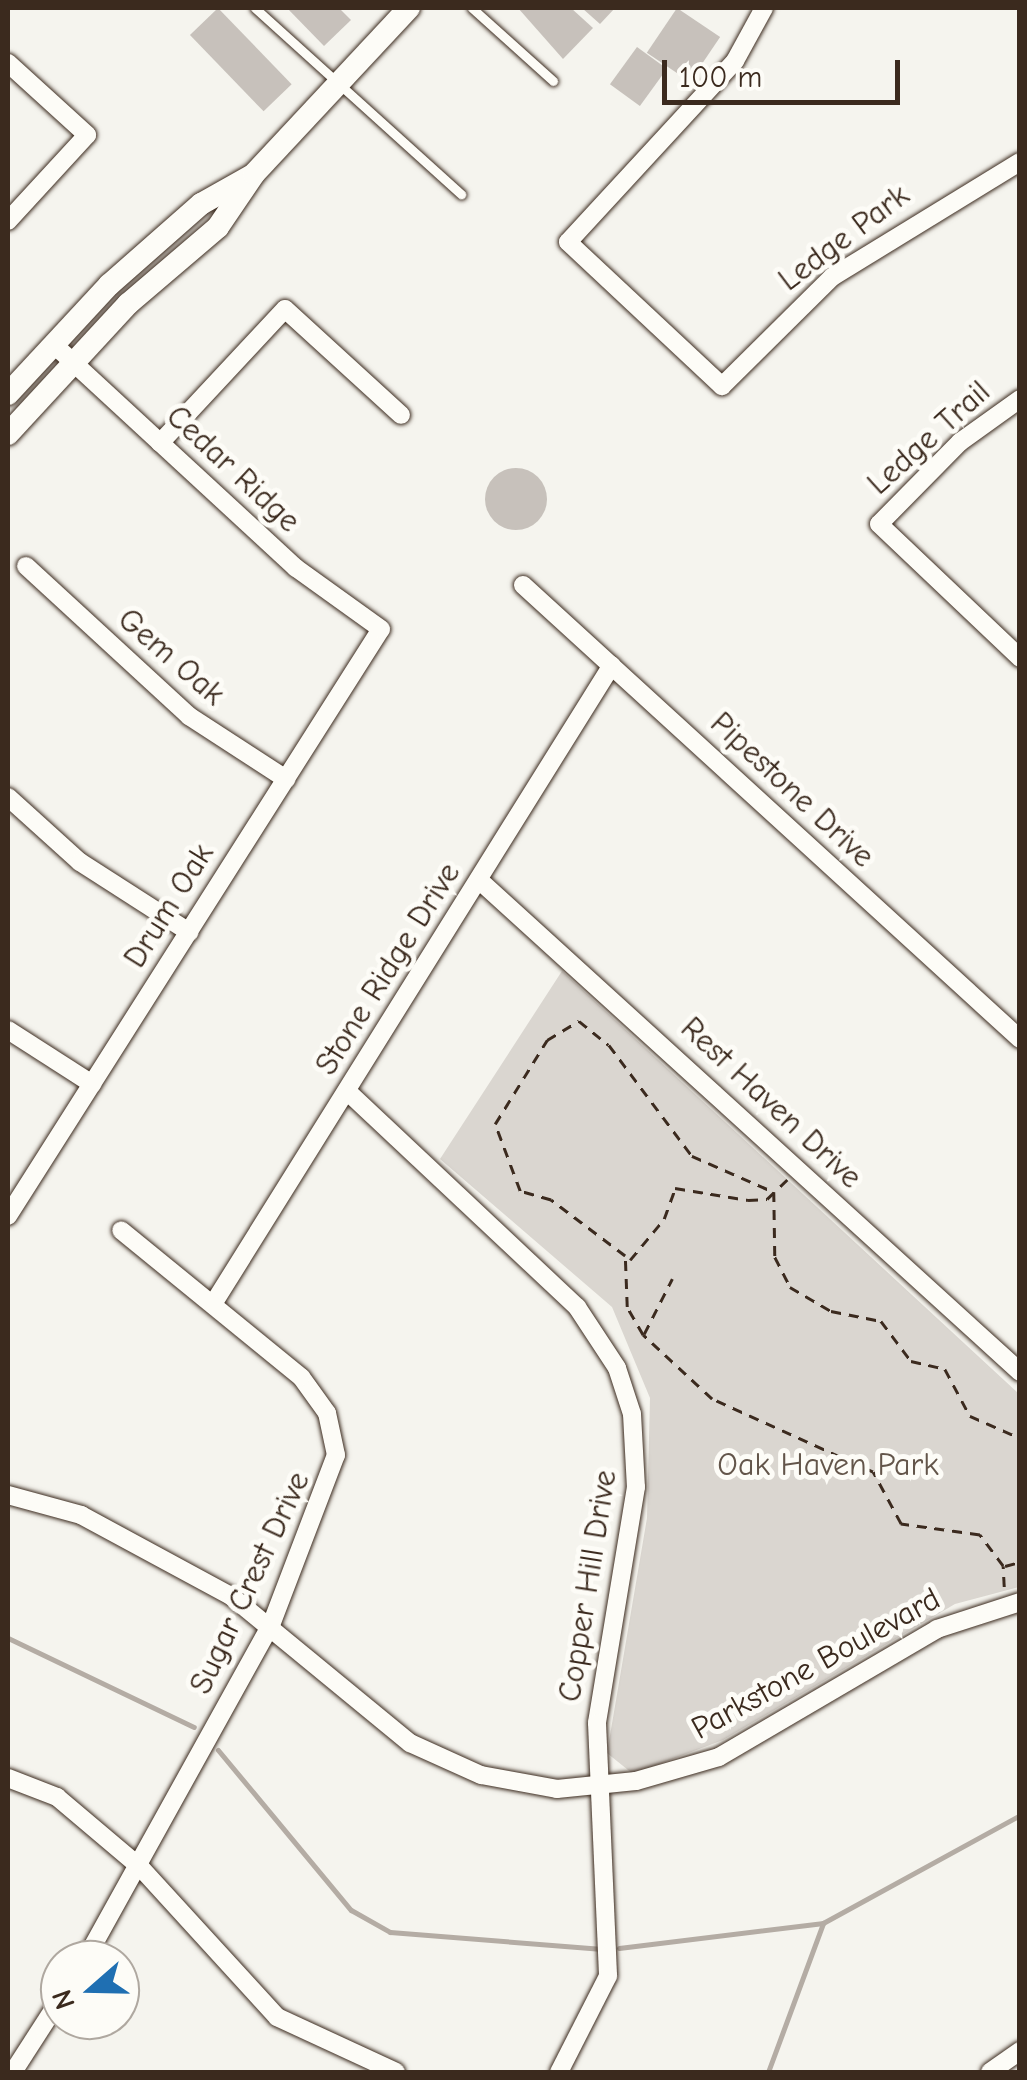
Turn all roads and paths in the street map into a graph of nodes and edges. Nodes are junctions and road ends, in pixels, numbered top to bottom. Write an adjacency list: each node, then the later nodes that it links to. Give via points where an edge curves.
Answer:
1 (255, 8): 7 (lane)
2 (408, 8): 7 (street)
3 (472, 8): 6 (lane)
4 (764, 8): 8 (street, Ledge Park, via 735,61 568,242 722,386 832,277)
5 (8, 62): 11 (street, via 87,135)
6 (553, 81)
7 (338, 85): 9 (street); 10 (lane)
8 (1020, 162)
9 (254, 174): 12 (street, via 201,204); 13 (street, via 218,227)
10 (460, 194)
11 (8, 221)
12 (53, 344): 13 (street, Cedar Ridge); 14 (street)
13 (72, 362): 17 (street); 18 (street, Cedar Ridge)
14 (8, 394)
15 (1020, 399): 22 (street, Ledge Trail, via 960,442 878,524)
16 (400, 416): 18 (street, via 285,309)
17 (8, 434)
18 (160, 443): 21 (street, Cedar Ridge, via 296,568)
19 (26, 566): 24 (street, Gem Oak, via 189,716)
20 (523, 585): 23 (street, Pipestone Drive)
21 (381, 629): 24 (street, Drum Oak)
22 (1020, 658)
23 (612, 665): 26 (street, Stone Ridge Drive); 29 (street, Pipestone Drive)
24 (286, 779): 27 (street, Drum Oak)
25 (8, 797): 27 (street, via 80,862)
26 (479, 880): 31 (street, Stone Ridge Drive); 32 (street, Rest Haven Drive)
27 (189, 932): 30 (street, Drum Oak)
28 (8, 1030): 30 (street)
29 (1020, 1040)
30 (92, 1084): 34 (street, Drum Oak)
31 (348, 1091): 38 (street, Stone Ridge Drive); 48 (street, Copper Hill Drive, via 577,1307 626,1391 636,1487 605,1643)
32 (798, 1169): 33 (path); 40 (street, Rest Haven Drive)
33 (774, 1193): 36 (path, via 748,1200 675,1188 664,1219); 36 (path, via 692,1156 640,1078 608,1044 567,1022 524,1075 498,1134 524,1196 551,1200); 41 (path, via 776,1257 790,1286 832,1311 880,1320 911,1361 945,1369 970,1416)
34 (8, 1216)
35 (121, 1230): 38 (street, Sugar Crest Drive)
36 (629, 1261): 39 (path, via 627,1307)
37 (672, 1279): 39 (path)
38 (214, 1304): 46 (street, Sugar Crest Drive, via 301,1378 334,1433 327,1498)
39 (643, 1335): 44 (path, via 712,1399 874,1472 900,1524 980,1535)
40 (1020, 1372)
41 (1020, 1438)
42 (8, 1495): 46 (street, Parkstone Boulevard, via 114,1530)
43 (1020, 1562): 44 (path)
44 (1003, 1566): 45 (path)
45 (1012, 1604): 48 (street, Parkstone Boulevard, via 936,1630 719,1757)
46 (270, 1625): 48 (street, Parkstone Boulevard, via 378,1722 445,1761 518,1785); 49 (street, Sugar Crest Drive)
47 (8, 1778): 49 (street, via 57,1797)
48 (598, 1785): 55 (street, Copper Hill Drive, via 608,1976)
49 (142, 1868): 50 (street, Sugar Crest Drive); 54 (street, via 277,2016)
50 (97, 1940)
51 (40, 2031): 53 (street)
52 (1020, 2051): 56 (street)
53 (14, 2072)
54 (396, 2072)
55 (560, 2072)
56 (990, 2072)

